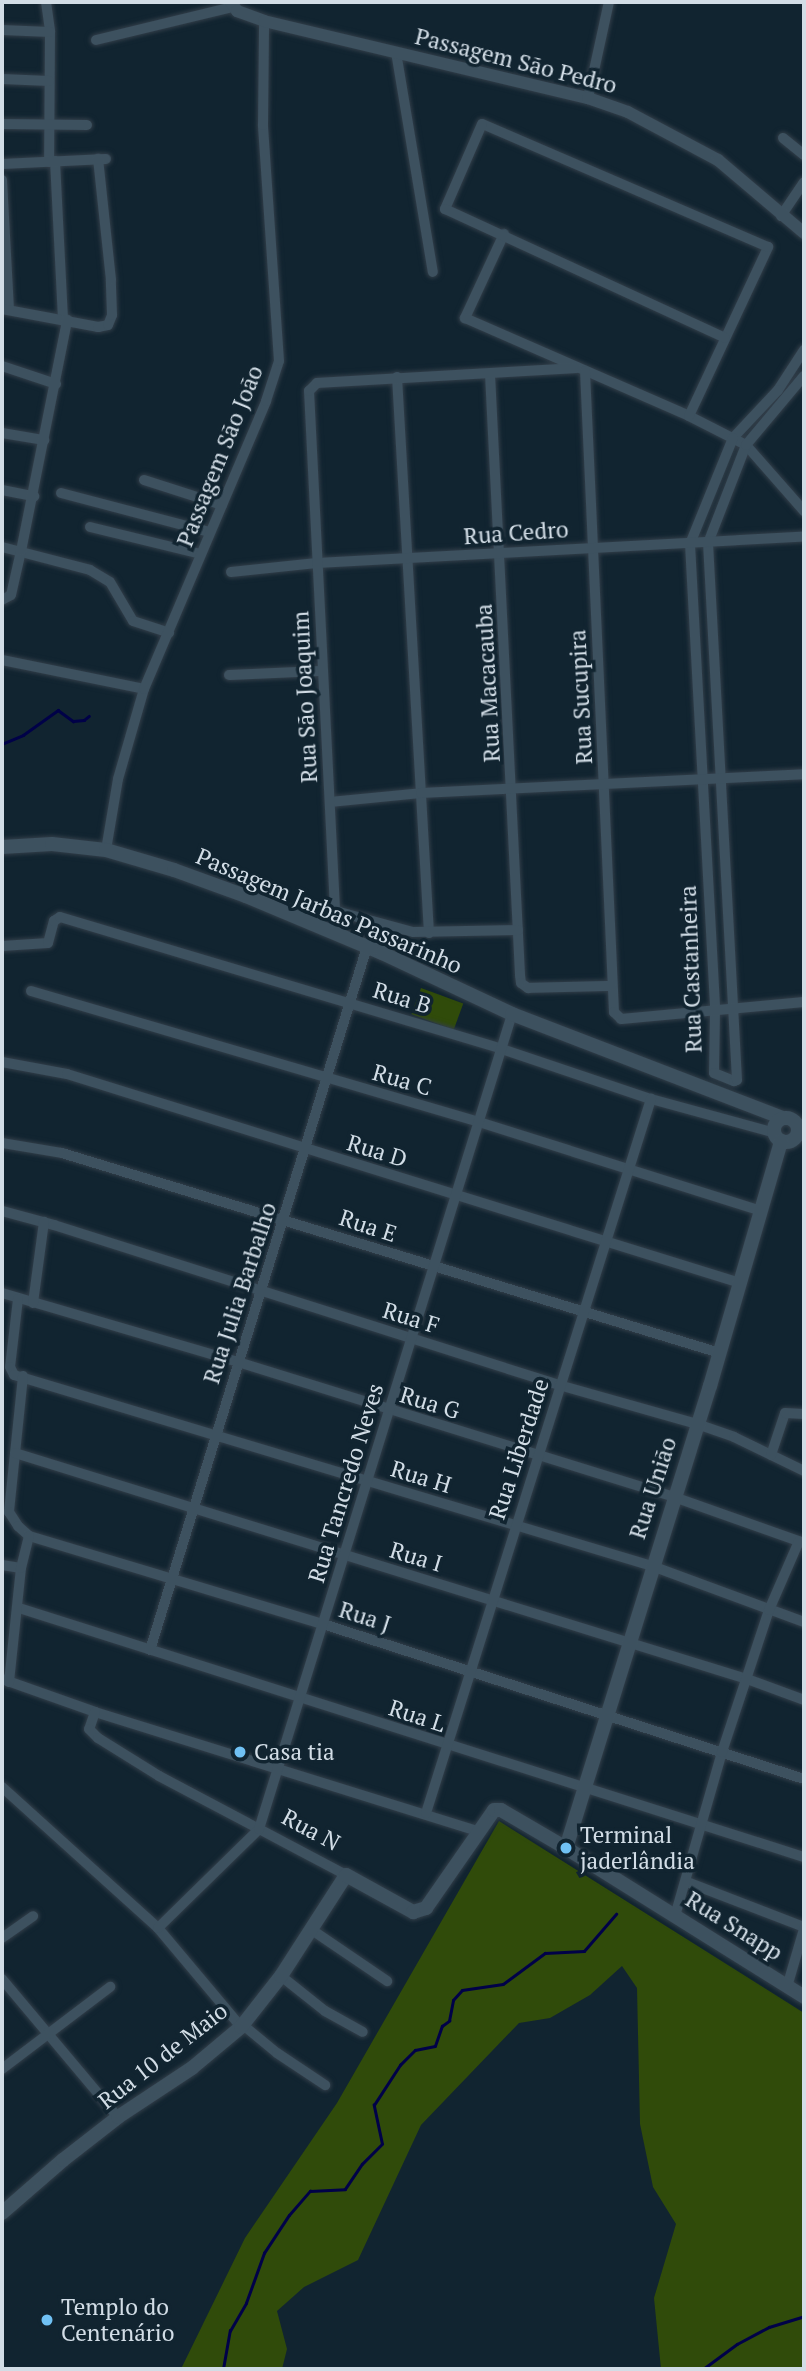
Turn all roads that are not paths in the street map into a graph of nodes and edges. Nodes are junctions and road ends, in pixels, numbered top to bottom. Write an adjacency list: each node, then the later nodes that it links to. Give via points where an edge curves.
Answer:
1 (46, 2): 6 (street)
2 (609, 2): 11 (street)
3 (232, 4): 4 (street, Passagem São Pedro, via 242,14); 7 (street)
4 (264, 21): 8 (street, Passagem São Pedro); 44 (street, Passagem São João, via 263,125 279,361)
5 (2, 30): 6 (street)
6 (50, 32): 10 (street)
7 (96, 40)
8 (396, 52): 11 (street, Passagem São Pedro); 24 (street)
9 (2, 79): 10 (street)
10 (49, 80): 13 (street)
11 (587, 98): 21 (street, Passagem São Pedro, via 628,111 718,160)
12 (2, 124): 13 (street)
13 (49, 125): 14 (street); 17 (street)
14 (87, 125)
15 (783, 138): 16 (street)
16 (804, 155)
17 (52, 162): 18 (street); 26 (street); 26 (street, via 102,159 112,314 108,325 97,327)
18 (2, 164)
19 (2, 180): 25 (street)
20 (804, 182): 21 (street)
21 (781, 216): 22 (street, Passagem São Pedro)
22 (804, 233)
23 (504, 234): 27 (street); 27 (street, via 445,209 482,124 768,247); 30 (street, via 465,318)
24 (433, 272)
25 (5, 309): 26 (street)
26 (65, 320): 34 (street)
27 (725, 338): 35 (street)
28 (804, 350): 37 (street, Rua Castanheira, via 778,390)
29 (2, 366): 34 (street)
30 (581, 369): 31 (street); 35 (street); 52 (street, Rua Sucupira)
31 (490, 374): 33 (street); 55 (street, Rua Macacauba)
32 (804, 376): 39 (street, Rua Castanheira)
33 (397, 377): 56 (street); 57 (street, Rua São Joaquim, via 312,386 309,391)
34 (56, 384): 38 (street)
35 (689, 416): 37 (street)
36 (2, 433): 38 (street)
37 (733, 438): 39 (street); 50 (street, Rua Castanheira)
38 (44, 440): 43 (street)
39 (746, 445): 45 (street); 49 (street, Rua Castanheira)
40 (144, 480): 44 (street)
41 (2, 490): 43 (street)
42 (61, 493): 47 (street)
43 (34, 496): 53 (street)
44 (222, 505): 47 (street, Passagem São João)
45 (804, 511)
46 (90, 527): 54 (street)
47 (210, 532): 54 (street, Passagem São João)
48 (804, 537): 49 (street, Rua Cedro)
49 (709, 543): 50 (street, Rua Cedro); 67 (street, Rua Castanheira)
50 (690, 544): 52 (street, Rua Cedro); 66 (street, Rua Castanheira)
51 (2, 547): 53 (street)
52 (592, 547): 55 (street, Rua Cedro); 68 (street, Rua Sucupira)
53 (21, 551): 59 (street, via 11,594); 60 (street, via 90,570 110,582 134,621)
54 (201, 554): 60 (street, Passagem São João)
55 (500, 555): 56 (street, Rua Cedro); 69 (street, Rua Macacauba)
56 (408, 559): 57 (street, Rua Cedro); 70 (street)
57 (317, 563): 58 (street, Rua Cedro); 62 (street, Rua São Joaquim)
58 (232, 572)
59 (2, 600)
60 (169, 633): 64 (street, Passagem São João)
61 (2, 660): 64 (street)
62 (321, 671): 63 (street); 71 (street, Rua São Joaquim)
63 (229, 675)
64 (144, 689): 73 (street, Passagem São João, via 118,779)
65 (804, 774): 67 (street)
66 (702, 778): 67 (street); 68 (street); 83 (street, Rua Castanheira)
67 (720, 778): 82 (street, Rua Castanheira)
68 (605, 783): 69 (street); 78 (street, Rua Sucupira)
69 (513, 789): 70 (street); 74 (street, Rua Macacauba)
70 (421, 793): 71 (street); 75 (street)
71 (330, 802): 75 (street, Rua São Joaquim, via 335,909)
72 (2, 847): 73 (main road, Passagem Jarbas Passarinho, via 52,844)
73 (106, 850): 77 (main road, Passagem Jarbas Passarinho, via 246,895)
74 (519, 930): 75 (street); 78 (street, Rua Macacauba, via 520,975 528,988)
75 (429, 933)
76 (2, 946): 81 (street, Rua B, via 48,943 54,921 60,917)
77 (367, 947): 81 (street, Rua Julia Barbalho); 84 (main road, Passagem Jarbas Passarinho)
78 (612, 986): 83 (street, Rua Sucupira, via 614,1012 621,1019)
79 (30, 991): 87 (street, Rua C)
80 (804, 1002): 82 (street)
81 (350, 1003): 85 (street, Rua B); 87 (street, Rua Julia Barbalho)
82 (734, 1010): 83 (street); 83 (street, Rua Castanheira, via 734,1081 714,1073)
83 (715, 1011)
84 (512, 1014): 85 (street, Rua Tancredo Neves); 89 (main road)
85 (502, 1049): 88 (street, Rua B); 90 (street, Rua Tancredo Neves)
86 (2, 1062): 94 (street, Rua D, via 67,1074)
87 (326, 1079): 90 (street, Rua C); 94 (street, Rua Julia Barbalho)
88 (651, 1099): 92 (street, Rua B); 95 (street, Rua Liberdade)
89 (783, 1118): 91 (main road, via 793,1120); 92 (main road, via 777,1123)
90 (479, 1122): 95 (street, Rua C); 96 (street, Rua Tancredo Neves)
91 (801, 1130): 92 (main road, via 789,1142)
92 (778, 1137): 98 (main road, Rua União)
93 (2, 1143): 99 (street, Rua E, via 41,1147)
94 (305, 1149): 96 (street, Rua D); 99 (street, Rua Julia Barbalho)
95 (629, 1170): 98 (street, Rua C); 101 (street, Rua Liberdade)
96 (455, 1194): 101 (street, Rua D); 102 (street, Rua Tancredo Neves)
97 (2, 1211): 100 (street, Rua F)
98 (762, 1212): 103 (main road, Rua União)
99 (284, 1219): 102 (street, Rua E); 104 (street, Rua Julia Barbalho)
100 (44, 1222): 104 (street, Rua F); 107 (street)
101 (606, 1240): 103 (street, Rua D); 108 (street, Rua Liberdade)
102 (432, 1267): 108 (street, Rua E); 109 (street, Rua Tancredo Neves)
103 (740, 1283): 110 (main road, Rua União)
104 (260, 1291): 109 (street, Rua F); 111 (street, Rua Julia Barbalho)
105 (2, 1293): 106 (street, Rua G)
106 (19, 1299): 107 (street, Rua G); 112 (street, via 10,1367 14,1375)
107 (33, 1303): 111 (street, Rua G)
108 (582, 1312): 110 (street, Rua E); 113 (street, Rua Liberdade)
109 (411, 1339): 113 (street, Rua F); 114 (street, Rua Tancredo Neves)
110 (720, 1353): 116 (main road, Rua União)
111 (238, 1362): 114 (street, Rua G); 117 (street, Rua Julia Barbalho)
112 (23, 1376): 117 (street, Rua H); 118 (street)
113 (559, 1385): 116 (street, Rua F); 120 (street, Rua Liberdade)
114 (388, 1410): 120 (street, Rua G); 122 (street, Rua Tancredo Neves)
115 (804, 1414): 119 (street, via 785,1413)
116 (697, 1424): 119 (street, Rua F); 123 (main road, Rua União)
117 (216, 1435): 122 (street, Rua H); 124 (street, Rua Julia Barbalho)
118 (15, 1453): 124 (street, Rua I); 125 (street)
119 (771, 1455): 121 (street, Rua F)
120 (537, 1456): 123 (street, Rua G); 126 (street, Rua Liberdade)
121 (804, 1471)
122 (367, 1480): 126 (street, Rua H); 129 (street, Rua Tancredo Neves)
123 (674, 1497): 128 (street, Rua G); 131 (main road, Rua União)
124 (195, 1507): 129 (street, Rua I); 133 (street, Rua Julia Barbalho)
125 (5, 1511): 127 (street)
126 (514, 1526): 131 (street, Rua H); 134 (street, Rua Liberdade)
127 (29, 1535): 132 (street); 133 (street, Rua J)
128 (802, 1542): 136 (street)
129 (345, 1556): 134 (street, Rua I); 138 (street, Rua Tancredo Neves)
130 (2, 1565): 132 (street)
131 (652, 1566): 136 (street, Rua H); 139 (main road, Rua União)
132 (21, 1568): 135 (street)
133 (172, 1579): 138 (street, Rua J); 140 (street, Rua Julia Barbalho)
134 (492, 1601): 139 (street, Rua I); 141 (street, Rua Liberdade)
135 (19, 1608): 140 (street, Rua L); 143 (street)
136 (769, 1610): 137 (street, Rua H); 142 (street)
137 (804, 1622)
138 (323, 1624): 141 (street, Rua J); 144 (street, Rua Tancredo Neves)
139 (629, 1642): 142 (street, Rua I); 147 (main road, Rua União)
140 (150, 1650): 144 (street, Rua L)
141 (472, 1671): 147 (street, Rua J); 148 (street, Rua Liberdade)
142 (747, 1679): 145 (street, Rua I); 149 (street)
143 (6, 1681): 146 (street)
144 (299, 1698): 148 (street, Rua L); 150 (street, Rua Tancredo Neves)
145 (804, 1700)
146 (95, 1712): 150 (street); 157 (street, Rua N, via 89,1729 98,1738)
147 (608, 1715): 149 (street); 153 (main road, Rua União)
148 (448, 1746): 153 (street, Rua L); 155 (street, Rua Liberdade)
149 (722, 1752): 151 (street); 156 (street)
150 (277, 1768): 155 (street); 157 (street, Rua Tancredo Neves)
151 (804, 1779)
152 (2, 1787): 165 (street)
153 (584, 1787): 156 (street, Rua L); 159 (main road, Rua União)
154 (494, 1811): 158 (main road, Rua N); 159 (main road, Rua Snapp, via 501,1810)
155 (426, 1813): 158 (street)
156 (703, 1822): 160 (street, Rua L); 162 (street)
157 (259, 1829): 161 (street, Rua N); 165 (street, Rua Tancredo Neves)
158 (480, 1832): 161 (main road, Rua N, via 426,1909 414,1912)
159 (566, 1848): 164 (main road, Rua Snapp)
160 (804, 1857)
161 (346, 1875): 167 (main road, Rua 10 de Maio)
162 (687, 1882): 164 (street); 166 (street)
163 (33, 1916): 168 (street)
164 (675, 1916): 173 (main road, Rua Snapp)
165 (158, 1928): 175 (street)
166 (804, 1928): 173 (street)
167 (313, 1930): 169 (main road, Rua 10 de Maio); 171 (street)
168 (2, 1938)
169 (281, 1976): 175 (main road, Rua 10 de Maio); 176 (street, via 325,2011)
170 (2, 1979): 177 (street)
171 (387, 1981)
172 (110, 1987): 177 (street)
173 (787, 1987): 174 (main road, Rua Snapp)
174 (804, 1997)
175 (242, 2026): 179 (street); 180 (main road, Rua 10 de Maio, via 192,2068)
176 (363, 2032)
177 (48, 2034): 178 (street); 180 (street)
178 (2, 2069)
179 (325, 2085)
180 (118, 2117): 181 (main road, Rua 10 de Maio)
181 (2, 2213)

